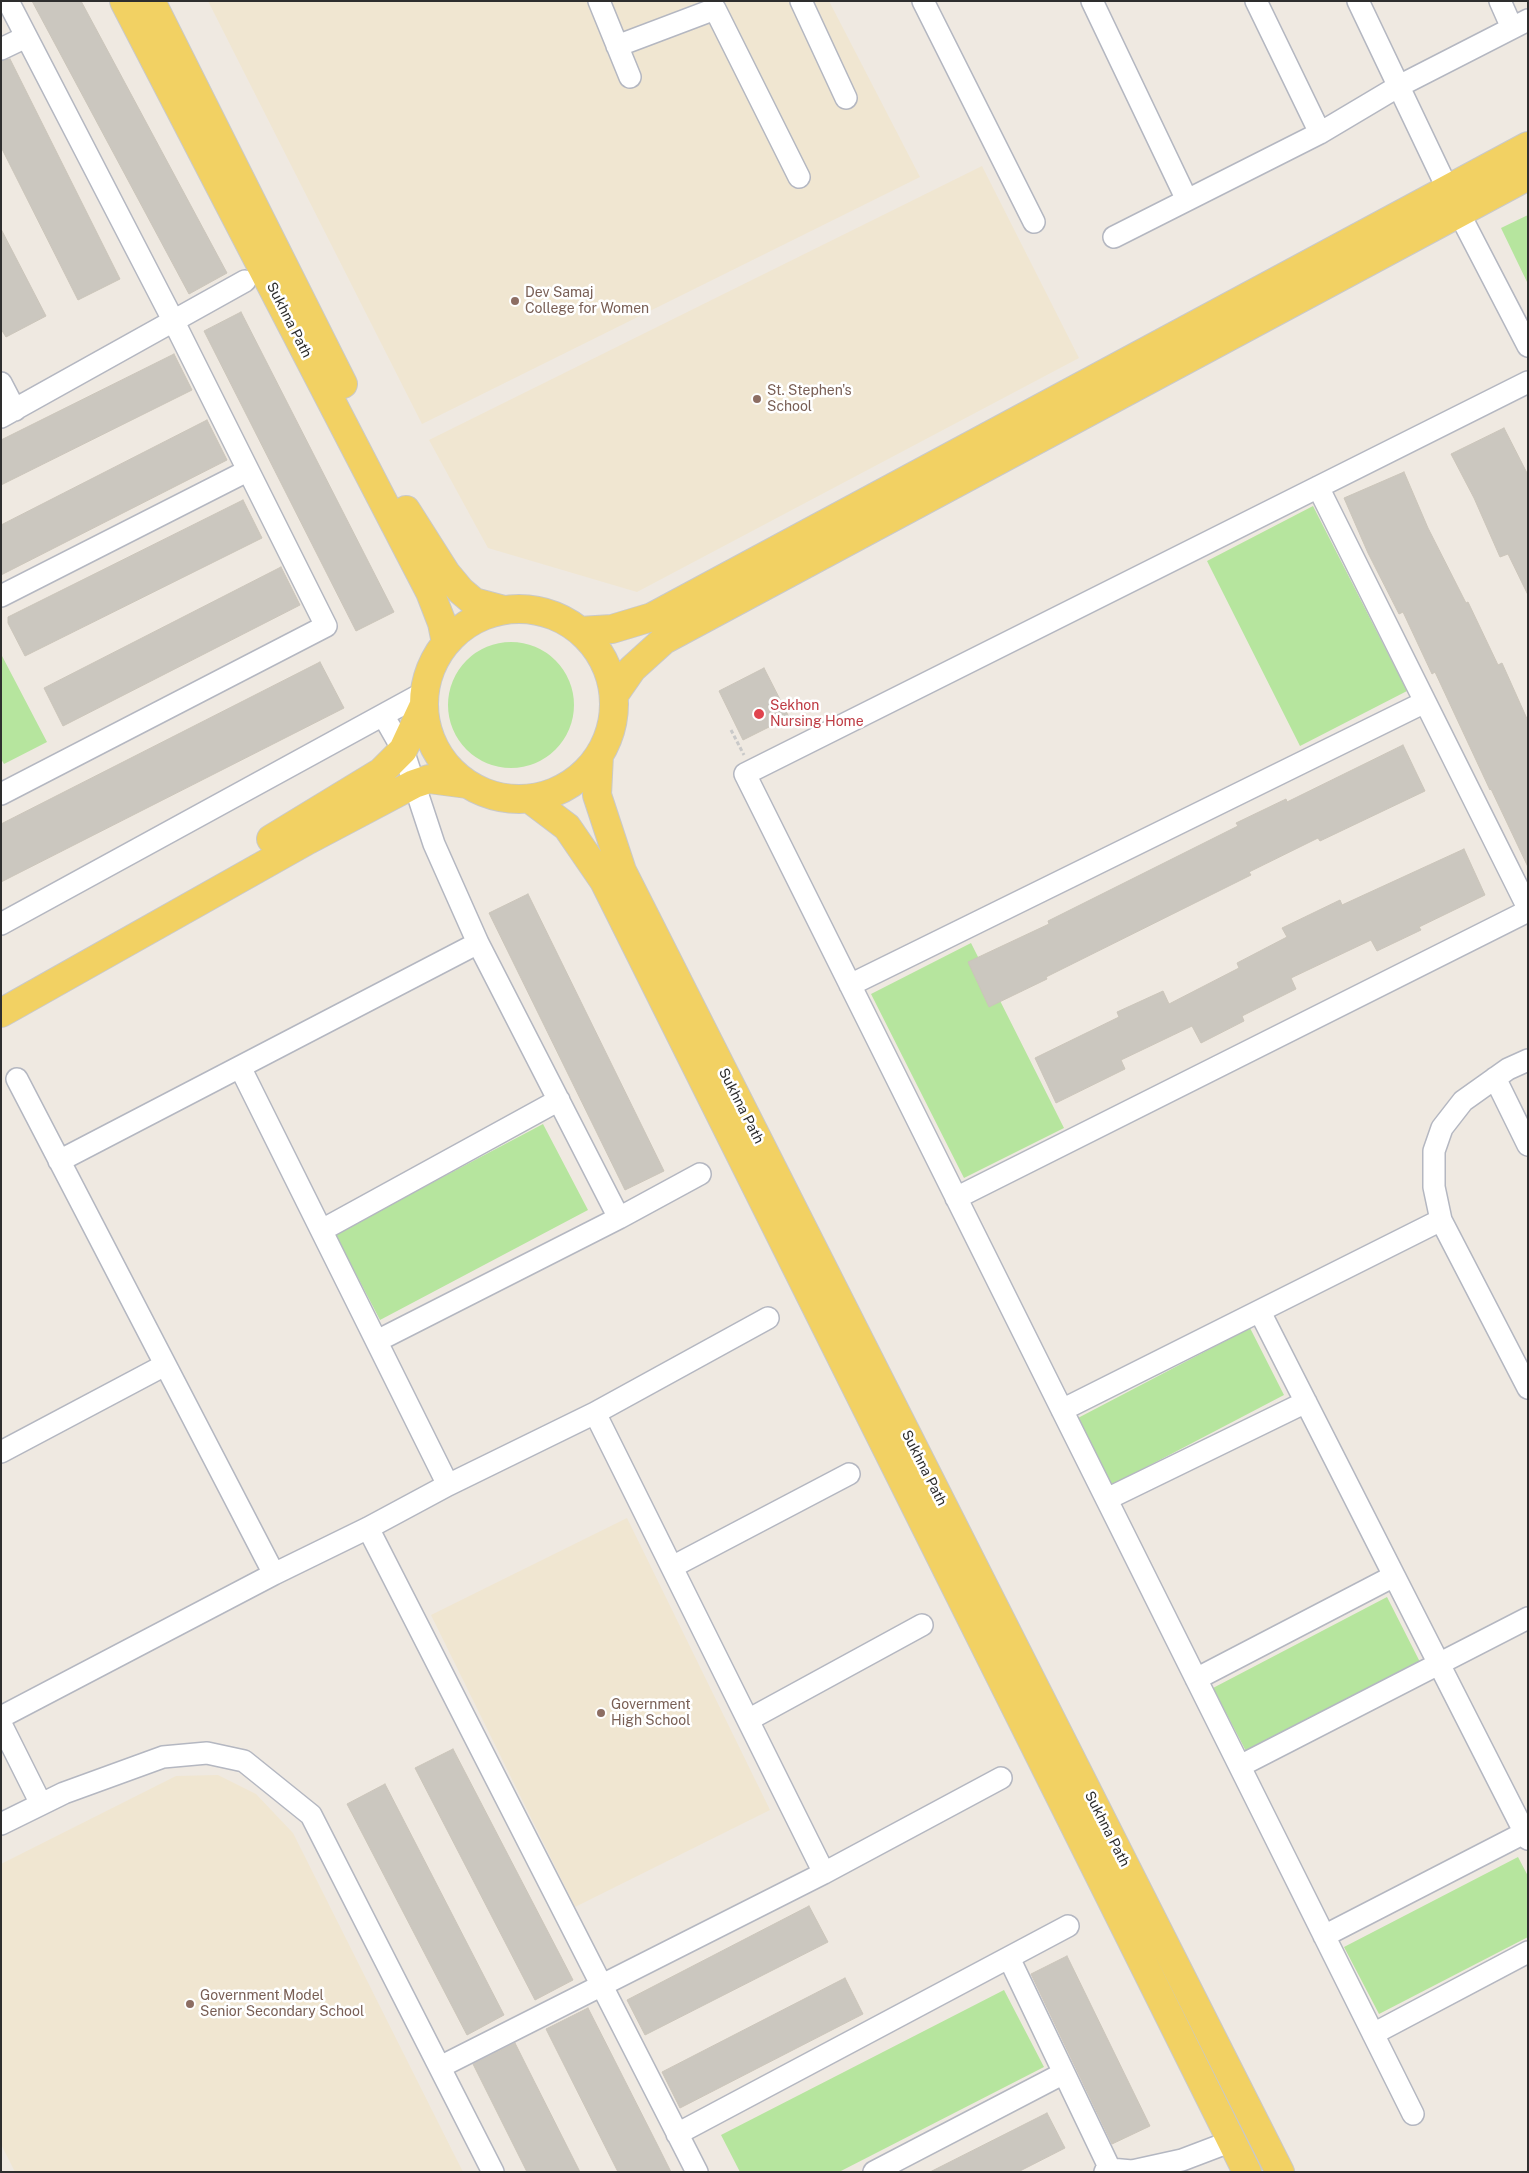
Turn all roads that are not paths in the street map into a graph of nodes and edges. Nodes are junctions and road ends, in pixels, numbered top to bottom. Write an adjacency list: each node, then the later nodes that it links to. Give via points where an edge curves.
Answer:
1 (8, 1): 13 (street)
2 (124, 1): 38 (main road, Sukhna Path, via 430,592)
3 (151, 1): 36 (main road, Sukhna Path, via 413,523 461,591 474,602)
4 (599, 1): 14 (street)
5 (801, 1): 18 (street)
6 (923, 1): 25 (street)
7 (1092, 1): 23 (street)
8 (1256, 1): 19 (street)
9 (1500, 1): 12 (street)
10 (1354, 2): 17 (street)
11 (713, 5): 14 (street); 22 (street)
12 (1520, 24): 17 (street)
13 (26, 37): 15 (street); 28 (street)
14 (617, 46): 16 (street)
15 (1, 50)
16 (630, 77)
17 (1399, 86): 19 (street); 24 (street)
18 (846, 98)
19 (1320, 133): 23 (street)
20 (1528, 146): 24 (main road)
21 (1528, 176): 24 (main road)
22 (799, 177)
23 (1187, 200): 26 (street)
24 (1453, 201): 29 (street); 37 (main road, via 652,617 612,629); 39 (main road, via 664,640 632,669)
25 (1034, 222)
26 (1114, 237)
27 (245, 281): 28 (street)
28 (173, 320): 32 (street); 33 (street)
29 (1528, 346)
30 (1528, 382): 34 (street)
31 (1, 383): 32 (street)
32 (8, 413)
33 (247, 471): 35 (street); 47 (street, via 326,626)
34 (1318, 487): 41 (street); 52 (street, via 745,774)
35 (1, 596)
36 (504, 610): 37 (main road, via 544,612); 38 (main road, via 472,621)
37 (580, 631): 39 (main road, via 603,660)
38 (446, 643): 40 (main road, via 432,666)
39 (614, 695): 44 (main road, via 611,726)
40 (424, 699): 42 (street); 43 (main road); 46 (main road, via 427,729 436,750)
41 (1425, 702): 49 (street); 52 (street)
42 (383, 715): 43 (street); 50 (street)
43 (403, 750): 45 (street); 53 (main road, via 381,772 300,823)
44 (600, 755): 48 (main road, via 562,789); 112 (main road, Sukhna Path, via 597,795 622,871)
45 (414, 784): 46 (main road, via 429,779); 51 (street, via 434,844); 54 (main road)
46 (467, 784): 48 (main road, via 487,794 508,799)
47 (2, 792)
48 (530, 799): 106 (main road, Sukhna Path, via 568,827 604,882)
49 (1528, 909): 63 (street)
50 (1, 924)
51 (478, 943): 56 (street); 59 (street)
52 (850, 985): 63 (street)
53 (1, 991)
54 (1, 1013)
55 (1528, 1060): 57 (street)
56 (240, 1067): 61 (street); 66 (street)
57 (1495, 1078): 60 (street); 65 (street, via 1463,1101 1442,1128 1434,1151 1434,1187)
58 (17, 1079): 61 (street)
59 (559, 1100): 64 (street); 66 (street)
60 (1528, 1145)
61 (60, 1161): 70 (street)
62 (700, 1174): 64 (street)
63 (956, 1198): 73 (street)
64 (619, 1218): 69 (street)
65 (1441, 1220): 67 (street); 71 (street)
66 (322, 1230): 69 (street)
67 (1260, 1312): 72 (street); 73 (street)
68 (768, 1318): 74 (street)
69 (377, 1341): 77 (street)
70 (165, 1365): 75 (street); 81 (street)
71 (1528, 1388)
72 (1306, 1402): 78 (street); 82 (street)
73 (1062, 1410): 78 (street)
74 (595, 1413): 77 (street); 80 (street)
75 (1, 1452)
76 (849, 1474): 80 (street)
77 (448, 1485): 79 (street)
78 (1107, 1499): 86 (street)
79 (368, 1528): 81 (street); 100 (street)
80 (672, 1567): 88 (street)
81 (274, 1574): 87 (street)
82 (1394, 1576): 85 (street); 86 (street)
83 (1528, 1618): 85 (street)
84 (922, 1626): 88 (street)
85 (1439, 1664): 90 (street); 94 (street)
86 (1196, 1679): 90 (street)
87 (1, 1718)
88 (748, 1720): 95 (street)
89 (1, 1724): 92 (street)
90 (1240, 1766): 97 (street)
91 (1002, 1778): 95 (street)
92 (41, 1804): 93 (street); 102 (street, via 164,1757 207,1753 244,1761 311,1814)
93 (1, 1824)
94 (1526, 1836): 97 (street)
95 (824, 1873): 100 (street)
96 (1068, 1926): 99 (street)
97 (1324, 1936): 101 (street)
98 (1528, 1952): 101 (street)
99 (1009, 1958): 103 (street); 105 (street)
100 (601, 1985): 102 (street); 105 (street)
101 (1373, 2034): 104 (street)
102 (440, 2067): 108 (street)
103 (1064, 2073): 107 (street); 110 (street)
104 (1413, 2114)
105 (677, 2134): 109 (street)
106 (1232, 2141): 107 (street, via 1182,2160 1132,2171); 111 (main road, Sukhna Path)
107 (1107, 2170)
108 (494, 2172)
109 (697, 2172)
110 (874, 2172)
111 (1247, 2172)
112 (1280, 2172)

